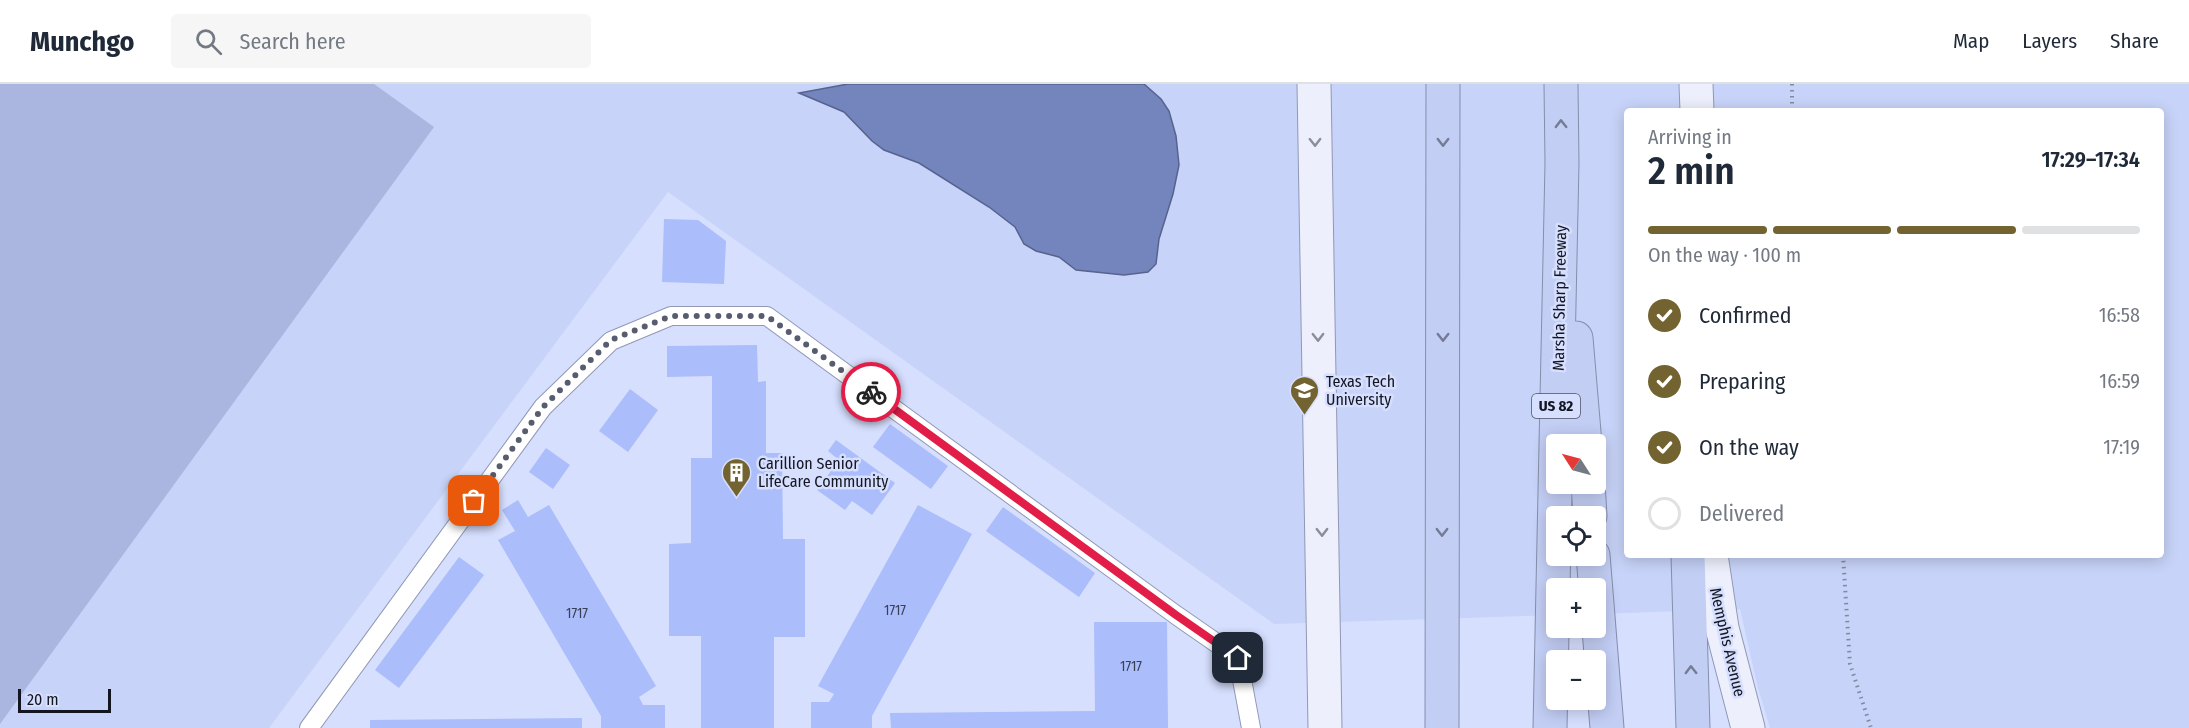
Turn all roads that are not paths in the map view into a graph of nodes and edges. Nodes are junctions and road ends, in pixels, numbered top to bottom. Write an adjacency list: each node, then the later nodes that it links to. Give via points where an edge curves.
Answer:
1 (1314, 84): 13 (main road, one-way to 13)
2 (1443, 84): 14 (highway, one-way to 14)
3 (1561, 84): 6 (highway, Marsha Sharp Freeway / US 82, one-way to 3)
4 (1696, 84): 5 (main road)
5 (1697, 108)
6 (1562, 163): 7 (highway); 15 (highway, Marsha Sharp Freeway / US 82)
7 (1583, 434)
8 (1688, 558): 17 (highway, one-way to 8)
9 (1712, 558): 18 (main road, Memphis Avenue, via 1722,628)
10 (1594, 566): 16 (highway)
11 (309, 728): 12 (lane, via 543,407 611,340 671,316 767,316 1238,658)
12 (1251, 728)
13 (1325, 728)
14 (1442, 728)
15 (1550, 728)
16 (1607, 728)
17 (1692, 728)
18 (1748, 728)

